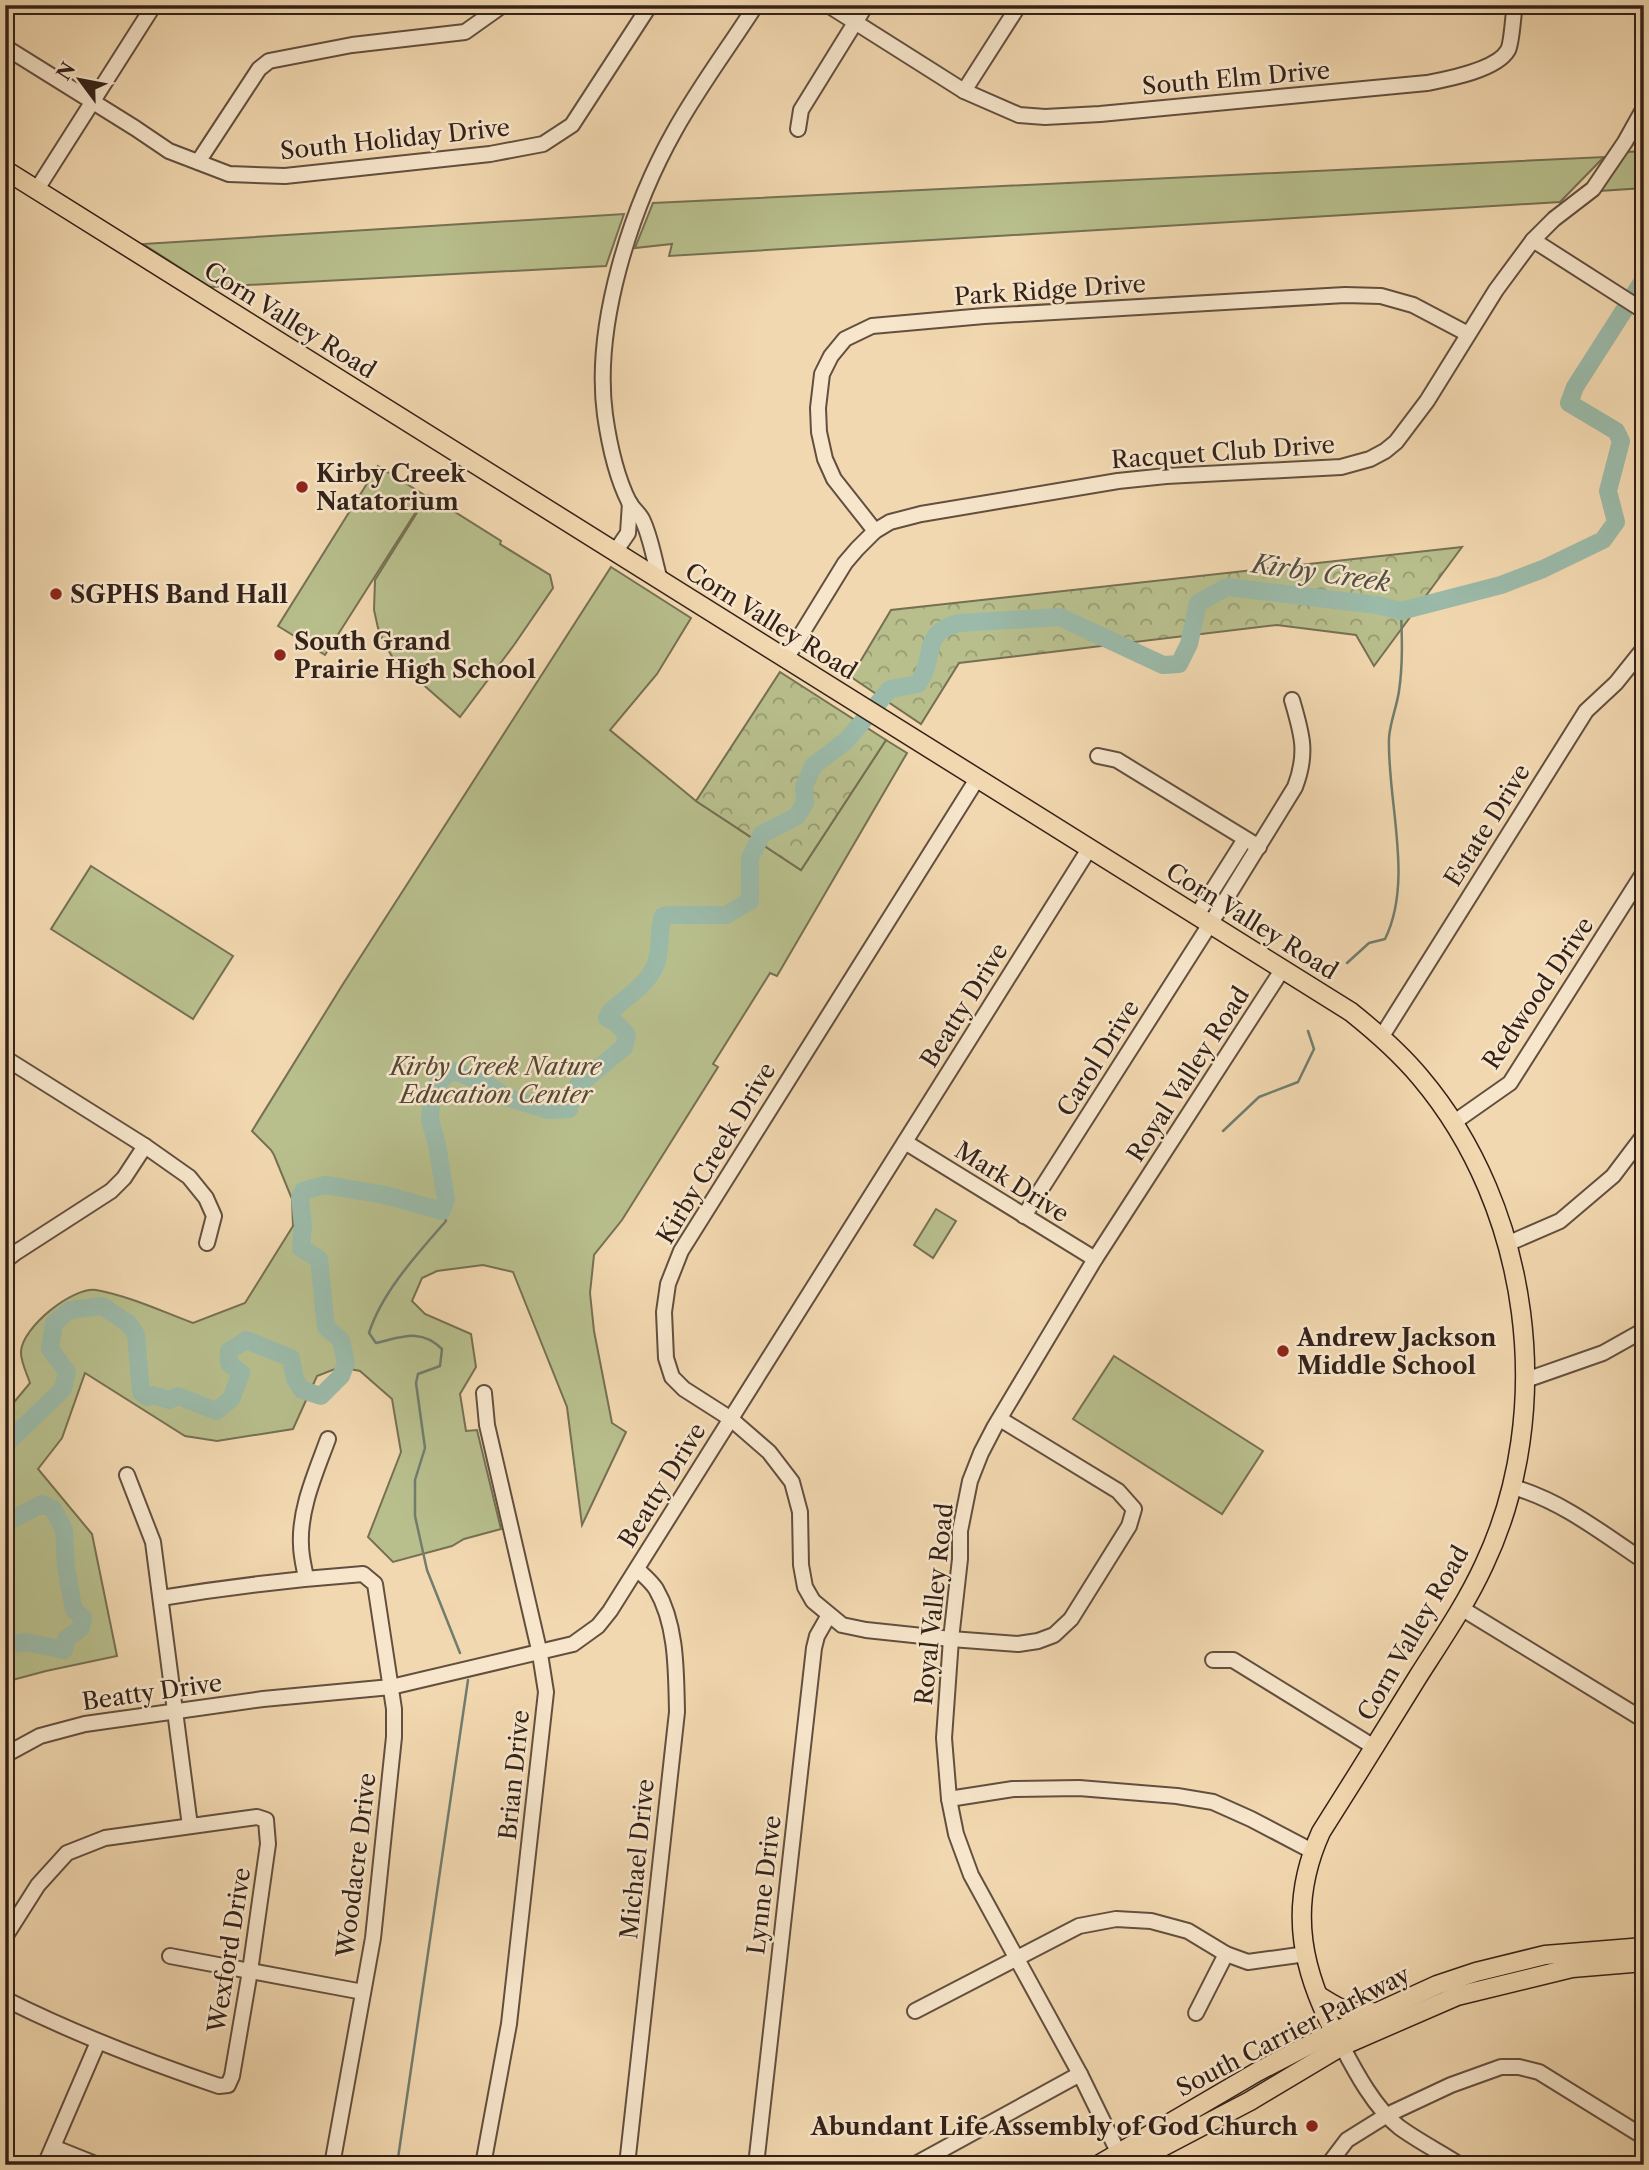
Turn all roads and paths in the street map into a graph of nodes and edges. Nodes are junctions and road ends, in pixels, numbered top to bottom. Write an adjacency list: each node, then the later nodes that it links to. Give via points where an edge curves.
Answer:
1 (154, 5): 12 (street)
2 (503, 5): 15 (street, via 465,32 352,45 269,61 259,69)
3 (650, 5): 15 (street, South Holiday Drive, via 572,125 543,144 285,176 229,174)
4 (756, 5): 21 (street, via 675,130 646,187 620,263 607,325 603,376 608,429)
5 (828, 5): 9 (street, South Elm Drive)
6 (866, 5): 9 (street)
7 (1019, 5): 11 (street)
8 (1514, 5): 11 (street, South Elm Drive, via 1508,49 1492,64 1427,83 1045,117 1019,116)
9 (855, 23): 11 (street, South Elm Drive); 14 (street, via 801,110)
10 (5, 47): 12 (street, South Holiday Drive)
11 (964, 91)
12 (93, 101): 15 (street, South Holiday Drive, via 169,151); 17 (street)
13 (1644, 108): 18 (street, Racquet Club Drive, via 1592,188)
14 (798, 129)
15 (198, 162)
16 (5, 170): 17 (main road, Corn Valley Road)
17 (37, 190): 23 (main road, Corn Valley Road)
18 (1533, 240): 19 (street); 20 (street, Racquet Club Drive)
19 (1644, 311)
20 (1468, 334): 22 (street, Racquet Club Drive, via 1396,442 1370,459 1341,467 1118,481 921,514); 22 (street, Park Ridge Drive, via 1413,305 1381,296 1345,295 872,326 845,339 831,356 822,374 818,408 825,459 834,480)
21 (630, 503): 23 (street, via 628,533); 24 (street, via 641,518)
22 (875, 531): 26 (street, Racquet Club Drive, via 845,563)
23 (615, 552): 24 (main road, Corn Valley Road)
24 (660, 580): 26 (main road, Corn Valley Road)
25 (1644, 648): 36 (street, Estate Drive, via 1586,711)
26 (786, 659): 29 (main road, Corn Valley Road)
27 (1292, 700): 31 (street, via 1301,733 1303,767)
28 (1098, 756): 30 (street, via 1117,761)
29 (977, 779): 32 (main road, Corn Valley Road); 50 (street, Kirby Creek Drive, via 676,1260 664,1312 666,1358 672,1377)
30 (1245, 839): 31 (street); 34 (street)
31 (1259, 847): 34 (street)
32 (1090, 849): 34 (main road, Corn Valley Road); 40 (street, Beatty Drive)
33 (1644, 872): 38 (street, Redwood Drive, via 1510,1083)
34 (1203, 919): 35 (main road, Corn Valley Road); 42 (street, Carol Drive)
35 (1282, 970): 36 (main road, Corn Valley Road); 45 (street, Royal Valley Road)
36 (1381, 1036): 38 (main road, Corn Valley Road, via 1421,1078)
37 (5, 1058): 41 (street)
38 (1453, 1123): 44 (main road, Corn Valley Road, via 1482,1177)
39 (1644, 1135): 44 (street, via 1613,1176 1581,1205 1560,1221)
40 (905, 1142): 42 (street, Mark Drive); 50 (street, Beatty Drive)
41 (145, 1146): 43 (street, via 189,1177 205,1198 214,1216); 46 (street, via 111,1191)
42 (1024, 1216): 45 (street, Mark Drive)
43 (207, 1242)
44 (1507, 1244): 48 (main road, Corn Valley Road, via 1521,1303)
45 (1095, 1259): 51 (street, Royal Valley Road)
46 (5, 1261)
47 (1644, 1330): 48 (street, via 1603,1353)
48 (1526, 1380): 54 (main road, Corn Valley Road)
49 (484, 1393): 62 (street, Brian Drive, via 487,1425)
50 (731, 1419): 56 (street, Beatty Drive); 60 (street, Kirby Creek Drive, via 769,1452 792,1482 800,1512 805,1587)
51 (1000, 1419): 61 (street, Royal Valley Road, via 970,1481 960,1531); 61 (street, Kirby Creek Drive, via 1118,1491 1134,1509 1129,1526 1084,1599 1054,1635 1018,1644)
52 (328, 1438): 57 (street, via 302,1525)
53 (127, 1475): 58 (street, via 153,1542)
54 (1513, 1488): 55 (street, via 1559,1504); 59 (main road, Corn Valley Road, via 1484,1565)
55 (1644, 1560)
56 (637, 1569): 62 (street, Beatty Drive, via 598,1626 573,1644); 97 (street, Michael Drive, via 655,1587 666,1612 676,1660 677,1712)
57 (306, 1578): 58 (street); 64 (street, Woodacre Drive, via 363,1574 374,1584)
58 (161, 1598): 65 (street)
59 (1461, 1608): 66 (street); 67 (main road, Corn Valley Road)
60 (829, 1615): 61 (street, Kirby Creek Drive, via 842,1625 866,1630); 98 (street, Lynne Drive, via 814,1648)
61 (951, 1639): 69 (street, Royal Valley Road, via 944,1738)
62 (540, 1654): 64 (street, Beatty Drive); 96 (street, Brian Drive, via 546,1692 511,2010)
63 (1213, 1660): 67 (street, via 1233,1660)
64 (391, 1688): 65 (street, Beatty Drive); 80 (street, Woodacre Drive, via 394,1737)
65 (175, 1711): 68 (street, Beatty Drive, via 85,1724 40,1736); 70 (street)
66 (1644, 1720)
67 (1374, 1747): 71 (main road, Corn Valley Road)
68 (5, 1755)
69 (949, 1800): 71 (street, via 1013,1789 1079,1788 1177,1796 1213,1802); 77 (street, Royal Valley Road, via 971,1875)
70 (190, 1826): 72 (street, via 105,1838 67,1853 38,1885); 79 (street, Wexford Drive, via 257,1817 266,1820 268,1844)
71 (1312, 1851): 75 (main road, Corn Valley Road, via 1302,1895)
72 (5, 1937)
73 (1644, 1947): 84 (main road, South Carrier Parkway, via 1545,1955 1488,1969 1437,1985)
74 (1226, 1954): 75 (street, via 1248,1962); 77 (street, via 1188,1931 1151,1921 1116,1919 1079,1926); 85 (street)
75 (1306, 1954): 81 (main road, Corn Valley Road)
76 (170, 1956): 79 (street)
77 (1016, 1957): 83 (street); 88 (street, Royal Valley Road)
78 (1644, 1962): 86 (main road, South Carrier Parkway, via 1572,1968 1457,1996)
79 (250, 1971): 80 (street); 87 (street, Wexford Drive, via 228,2085 219,2086)
80 (363, 1992): 95 (street, Woodacre Drive)
81 (1319, 1996): 84 (main road, via 1340,2010); 86 (main road, Corn Valley Road)
82 (5, 1999): 87 (street)
83 (915, 2011)
84 (1380, 2012): 86 (main road, South Carrier Parkway)
85 (1196, 2013)
86 (1338, 2039): 89 (street, Corn Valley Road, via 1359,2079); 92 (main road, South Carrier Parkway, via 1250,2101)
87 (97, 2042): 91 (street)
88 (1080, 2074): 92 (street, Royal Valley Road); 99 (street)
89 (1387, 2115): 90 (street, via 1485,2072 1519,2067 1539,2072); 101 (street, via 1347,2140); 102 (street, Corn Valley Road)
90 (1644, 2137)
91 (53, 2147): 93 (street); 94 (street)
92 (1124, 2161): 100 (main road, South Carrier Parkway)
93 (45, 2165)
94 (98, 2165)
95 (332, 2165)
96 (483, 2165)
97 (627, 2165)
98 (755, 2165)
99 (914, 2165)
100 (1098, 2165)
101 (1328, 2165)
102 (1460, 2165)

